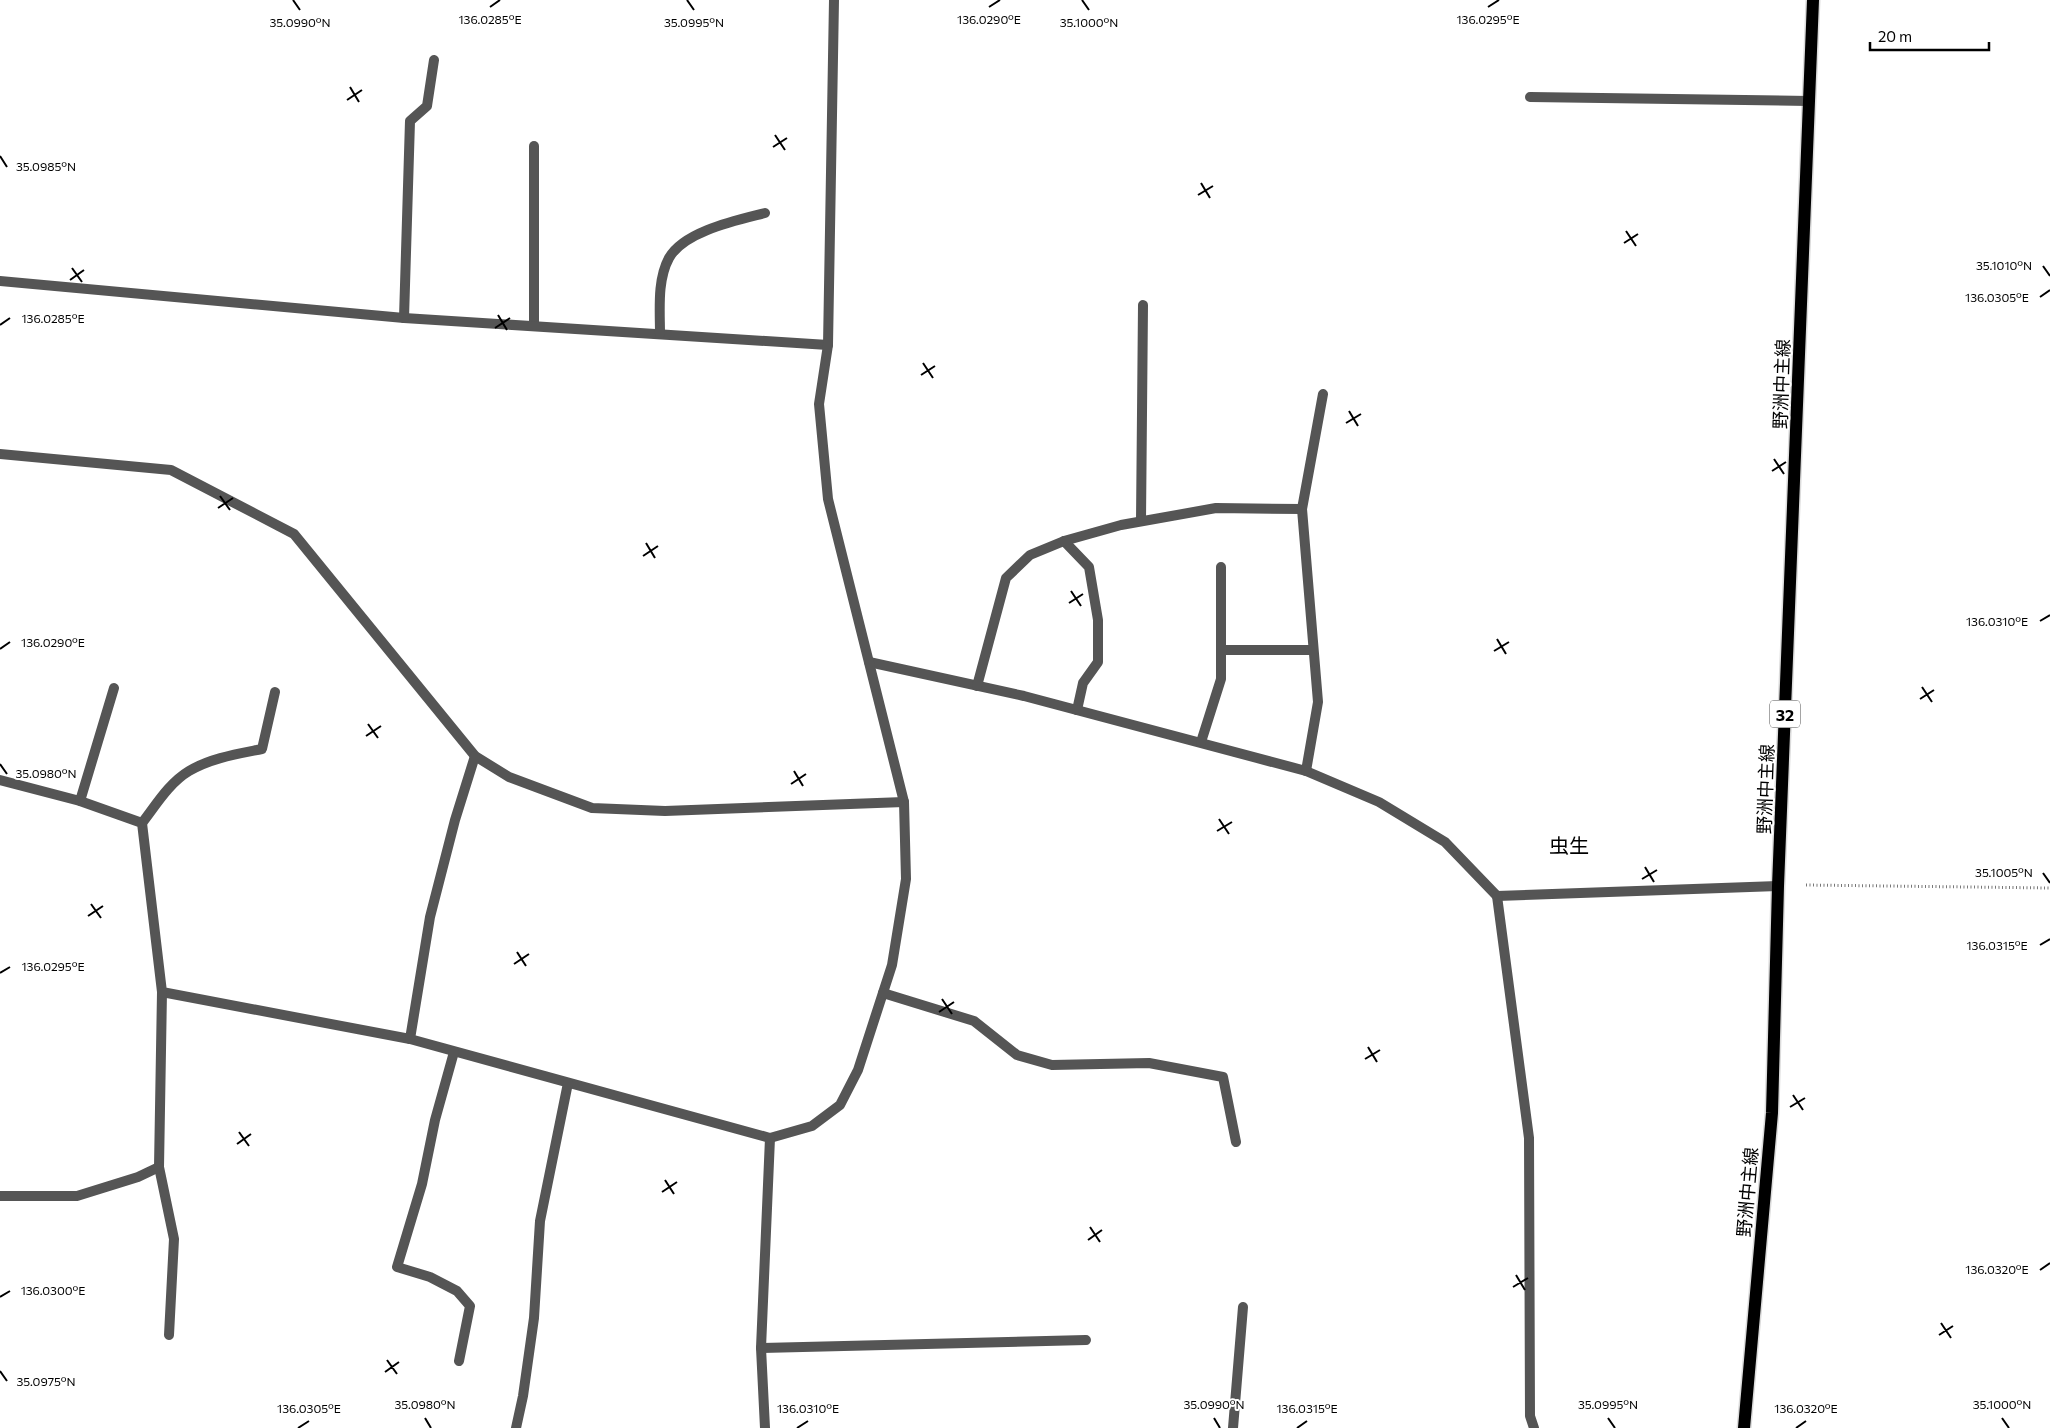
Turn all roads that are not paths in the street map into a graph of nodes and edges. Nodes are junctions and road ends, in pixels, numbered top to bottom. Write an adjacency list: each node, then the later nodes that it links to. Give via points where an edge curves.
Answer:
1 (834, 0): 13 (street)
2 (1813, 0): 5 (main road, 野洲中主線 / 32)
3 (434, 60): 10 (street, via 427,106 410,121)
4 (1530, 97): 5 (street)
5 (1809, 101): 34 (main road, 野洲中主線 / 32)
6 (534, 146): 11 (street)
7 (765, 213): 12 (street, via 712,227 684,243 670,257 662,278)
8 (0, 281): 10 (street)
9 (1143, 305): 17 (street)
10 (404, 318): 11 (street)
11 (534, 326): 12 (street)
12 (660, 334): 13 (street)
13 (828, 344): 22 (street, via 819,404 828,499)
14 (1323, 394): 16 (street)
15 (0, 454): 28 (street, via 171,470 294,534)
16 (1302, 509): 17 (street, via 1216,508); 21 (street)
17 (1141, 521): 18 (street)
18 (1064, 541): 23 (street, via 1030,554 1006,578); 26 (street, via 1089,567 1098,620 1098,662 1083,683)
19 (1220, 567): 20 (street)
20 (1221, 650): 21 (street); 27 (street, via 1221,679)
21 (1313, 650): 29 (street, via 1318,702)
22 (869, 662): 23 (street); 32 (street)
23 (977, 686): 26 (street)
24 (114, 688): 31 (street)
25 (275, 692): 33 (street, via 262,749 222,757 188,771)
26 (1077, 710): 27 (street)
27 (1201, 742): 29 (street)
28 (476, 756): 32 (street, via 509,777 592,808 664,812); 38 (street, via 455,820 430,918)
29 (1306, 771): 35 (street, via 1379,802 1445,842)
30 (0, 780): 31 (street)
31 (80, 801): 33 (street)
32 (904, 802): 37 (street, via 906,879 892,965)
33 (142, 822): 36 (street)
34 (1778, 886): 35 (street); 54 (main road, 野洲中主線 / 32, via 1772,1113)
35 (1496, 896): 53 (street, via 1529,1138 1530,1416)
36 (162, 992): 38 (street); 43 (street)
37 (883, 993): 41 (street, via 858,1070 840,1105 812,1126); 42 (street, via 974,1021 1017,1055 1052,1065 1149,1063 1223,1077)
38 (410, 1040): 39 (street)
39 (454, 1052): 40 (street); 49 (street, via 422,1184 397,1268 430,1277 457,1291 470,1306)
40 (568, 1083): 41 (street); 50 (street, via 540,1221 534,1318)
41 (770, 1138): 48 (street)
42 (1236, 1142)
43 (159, 1167): 44 (street, via 77,1196); 46 (street, via 174,1239)
44 (0, 1196)
45 (1243, 1307): 52 (street)
46 (168, 1335)
47 (1086, 1340): 48 (street)
48 (761, 1348): 51 (street)
49 (458, 1362)
50 (516, 1428)
51 (765, 1428)
52 (1233, 1428)
53 (1534, 1428)
54 (1744, 1428)

